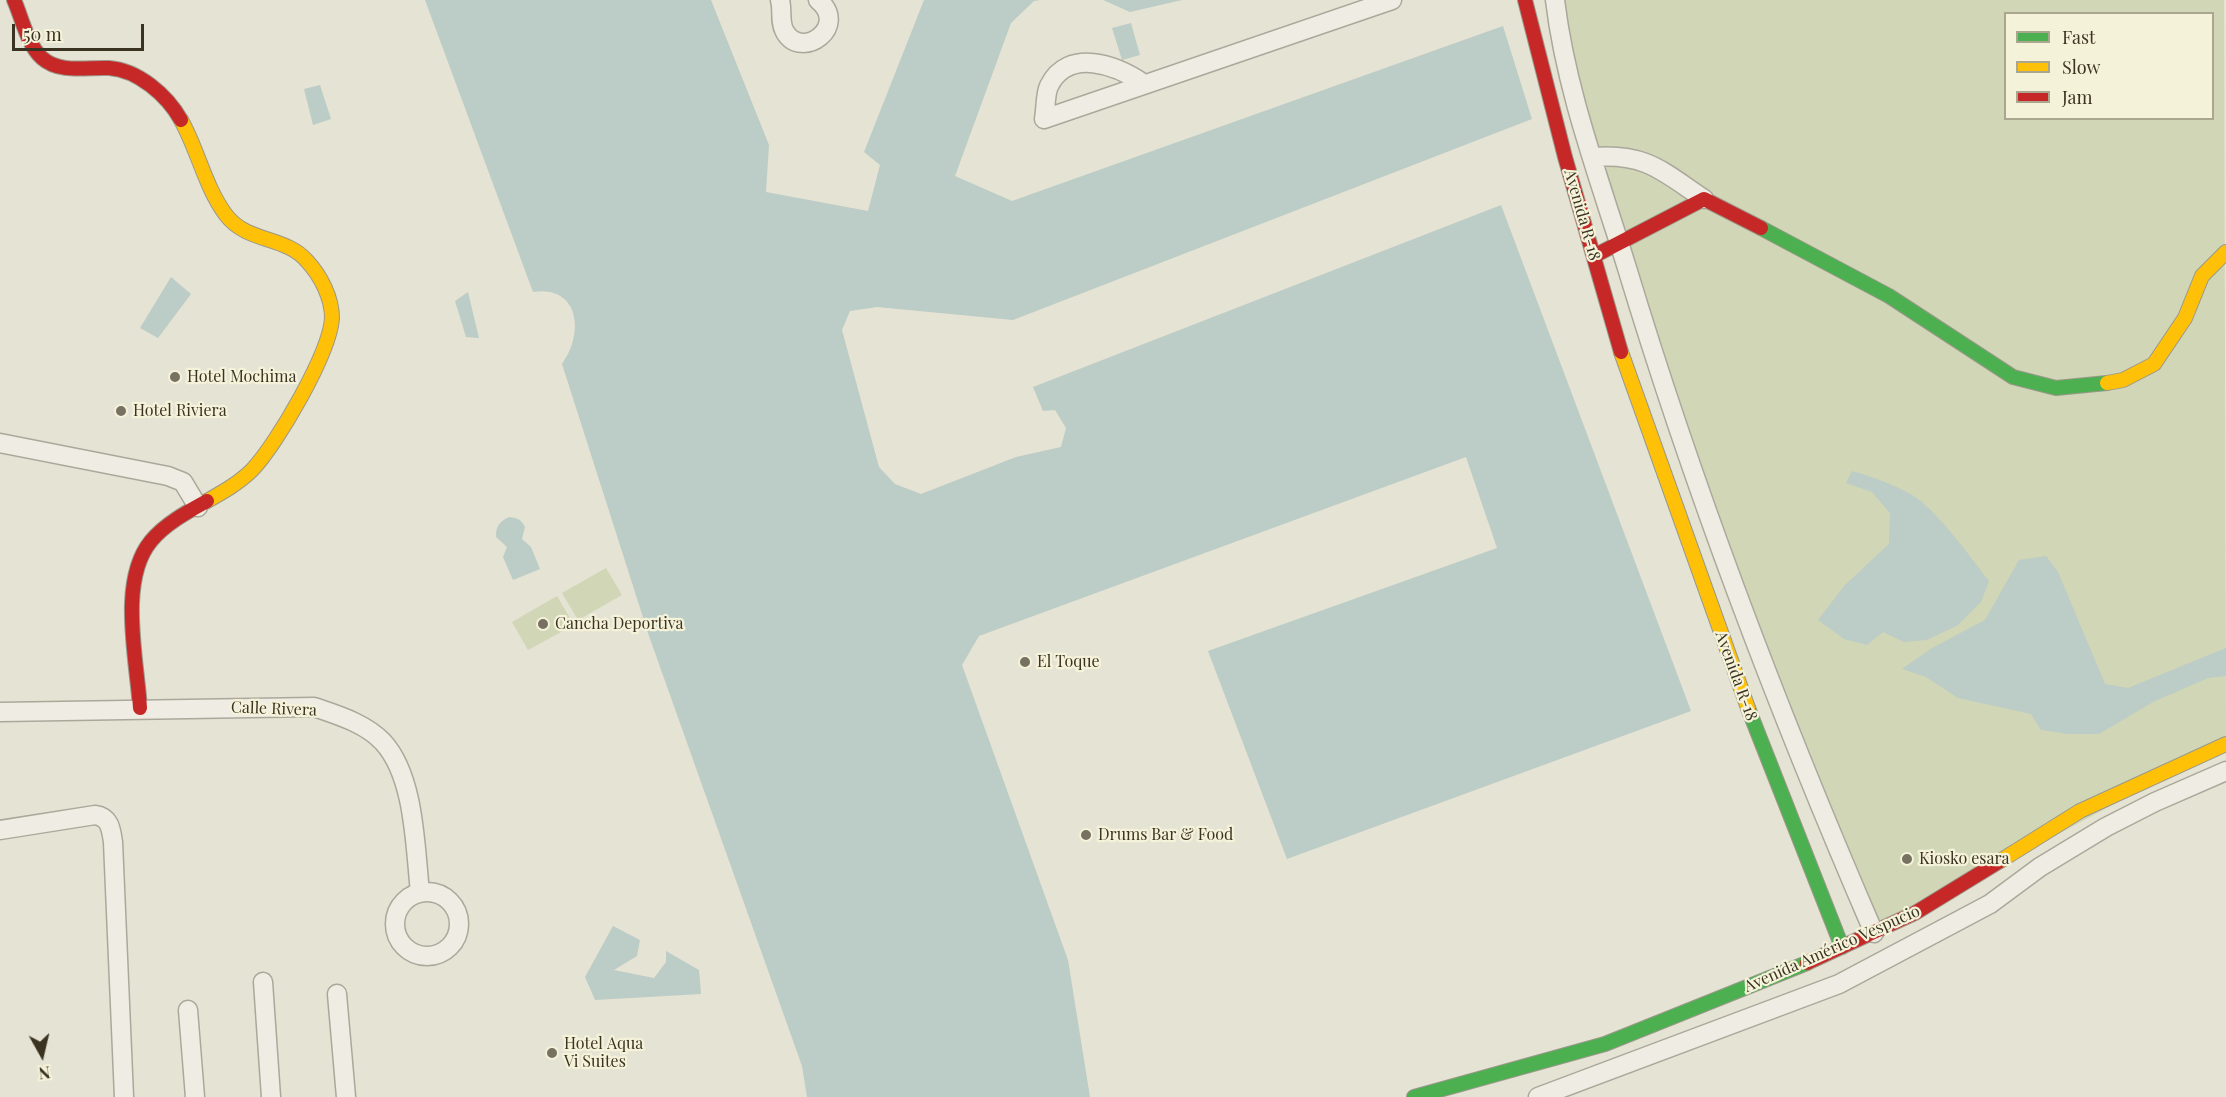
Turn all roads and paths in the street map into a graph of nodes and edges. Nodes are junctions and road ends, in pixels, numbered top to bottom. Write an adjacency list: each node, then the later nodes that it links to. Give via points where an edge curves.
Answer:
1 (14, 0): 15 (street, via 41,57 56,65 118,69 153,88 171,104 189,131 203,176 225,215 263,242 301,254 327,291 334,321 331,337 277,435 246,476)
2 (818, 0): 6 (street, via 829,17 827,29 808,43 795,41 786,33 781,22)
3 (1524, 0): 9 (street)
4 (1555, 0): 8 (street, via 1559,33)
5 (1387, 1): 7 (street)
6 (785, 3)
7 (1144, 84): 7 (street, via 1085,105 1044,119 1048,86 1065,66 1089,61 1128,73)
8 (1591, 153): 9 (street, Avenida R-18); 10 (street, via 1638,159); 11 (street, Avenida R-18)
9 (1565, 157): 13 (street, Avenida R-18)
10 (1704, 199): 11 (street); 12 (street, via 1889,296 2013,378 2056,387 2090,387 2123,380 2154,364 2185,318 2202,276)
11 (1619, 243): 13 (street); 22 (street, Avenida R-18, via 1654,361 1739,597)
12 (2226, 252)
13 (1594, 256): 23 (street, Avenida R-18, via 1658,465 1769,765)
14 (0, 443): 15 (street, via 168,476 183,482)
15 (198, 507): 16 (street, via 164,526 144,548 135,572)
16 (140, 708): 17 (street, Calle Rivera); 21 (street, Calle Rivera, via 314,707 350,719 382,742 401,773)
17 (0, 712)
18 (2226, 744): 22 (street, Avenida Américo Vespucio, via 2080,811 1915,913)
19 (2226, 771): 32 (street, Avenida Américo Vespucio, via 2106,827 2040,867 1990,904 1839,984)
20 (0, 830): 27 (street, via 95,815 108,821 114,865)
21 (420, 892)
22 (1874, 933): 23 (street, Avenida Américo Vespucio)
23 (1842, 947): 31 (street, Avenida Américo Vespucio, via 1605,1044)
24 (263, 982): 29 (street)
25 (337, 994): 30 (street)
26 (188, 1010): 28 (street)
27 (124, 1097)
28 (195, 1097)
29 (271, 1097)
30 (346, 1097)
31 (1414, 1097)
32 (1538, 1097)

